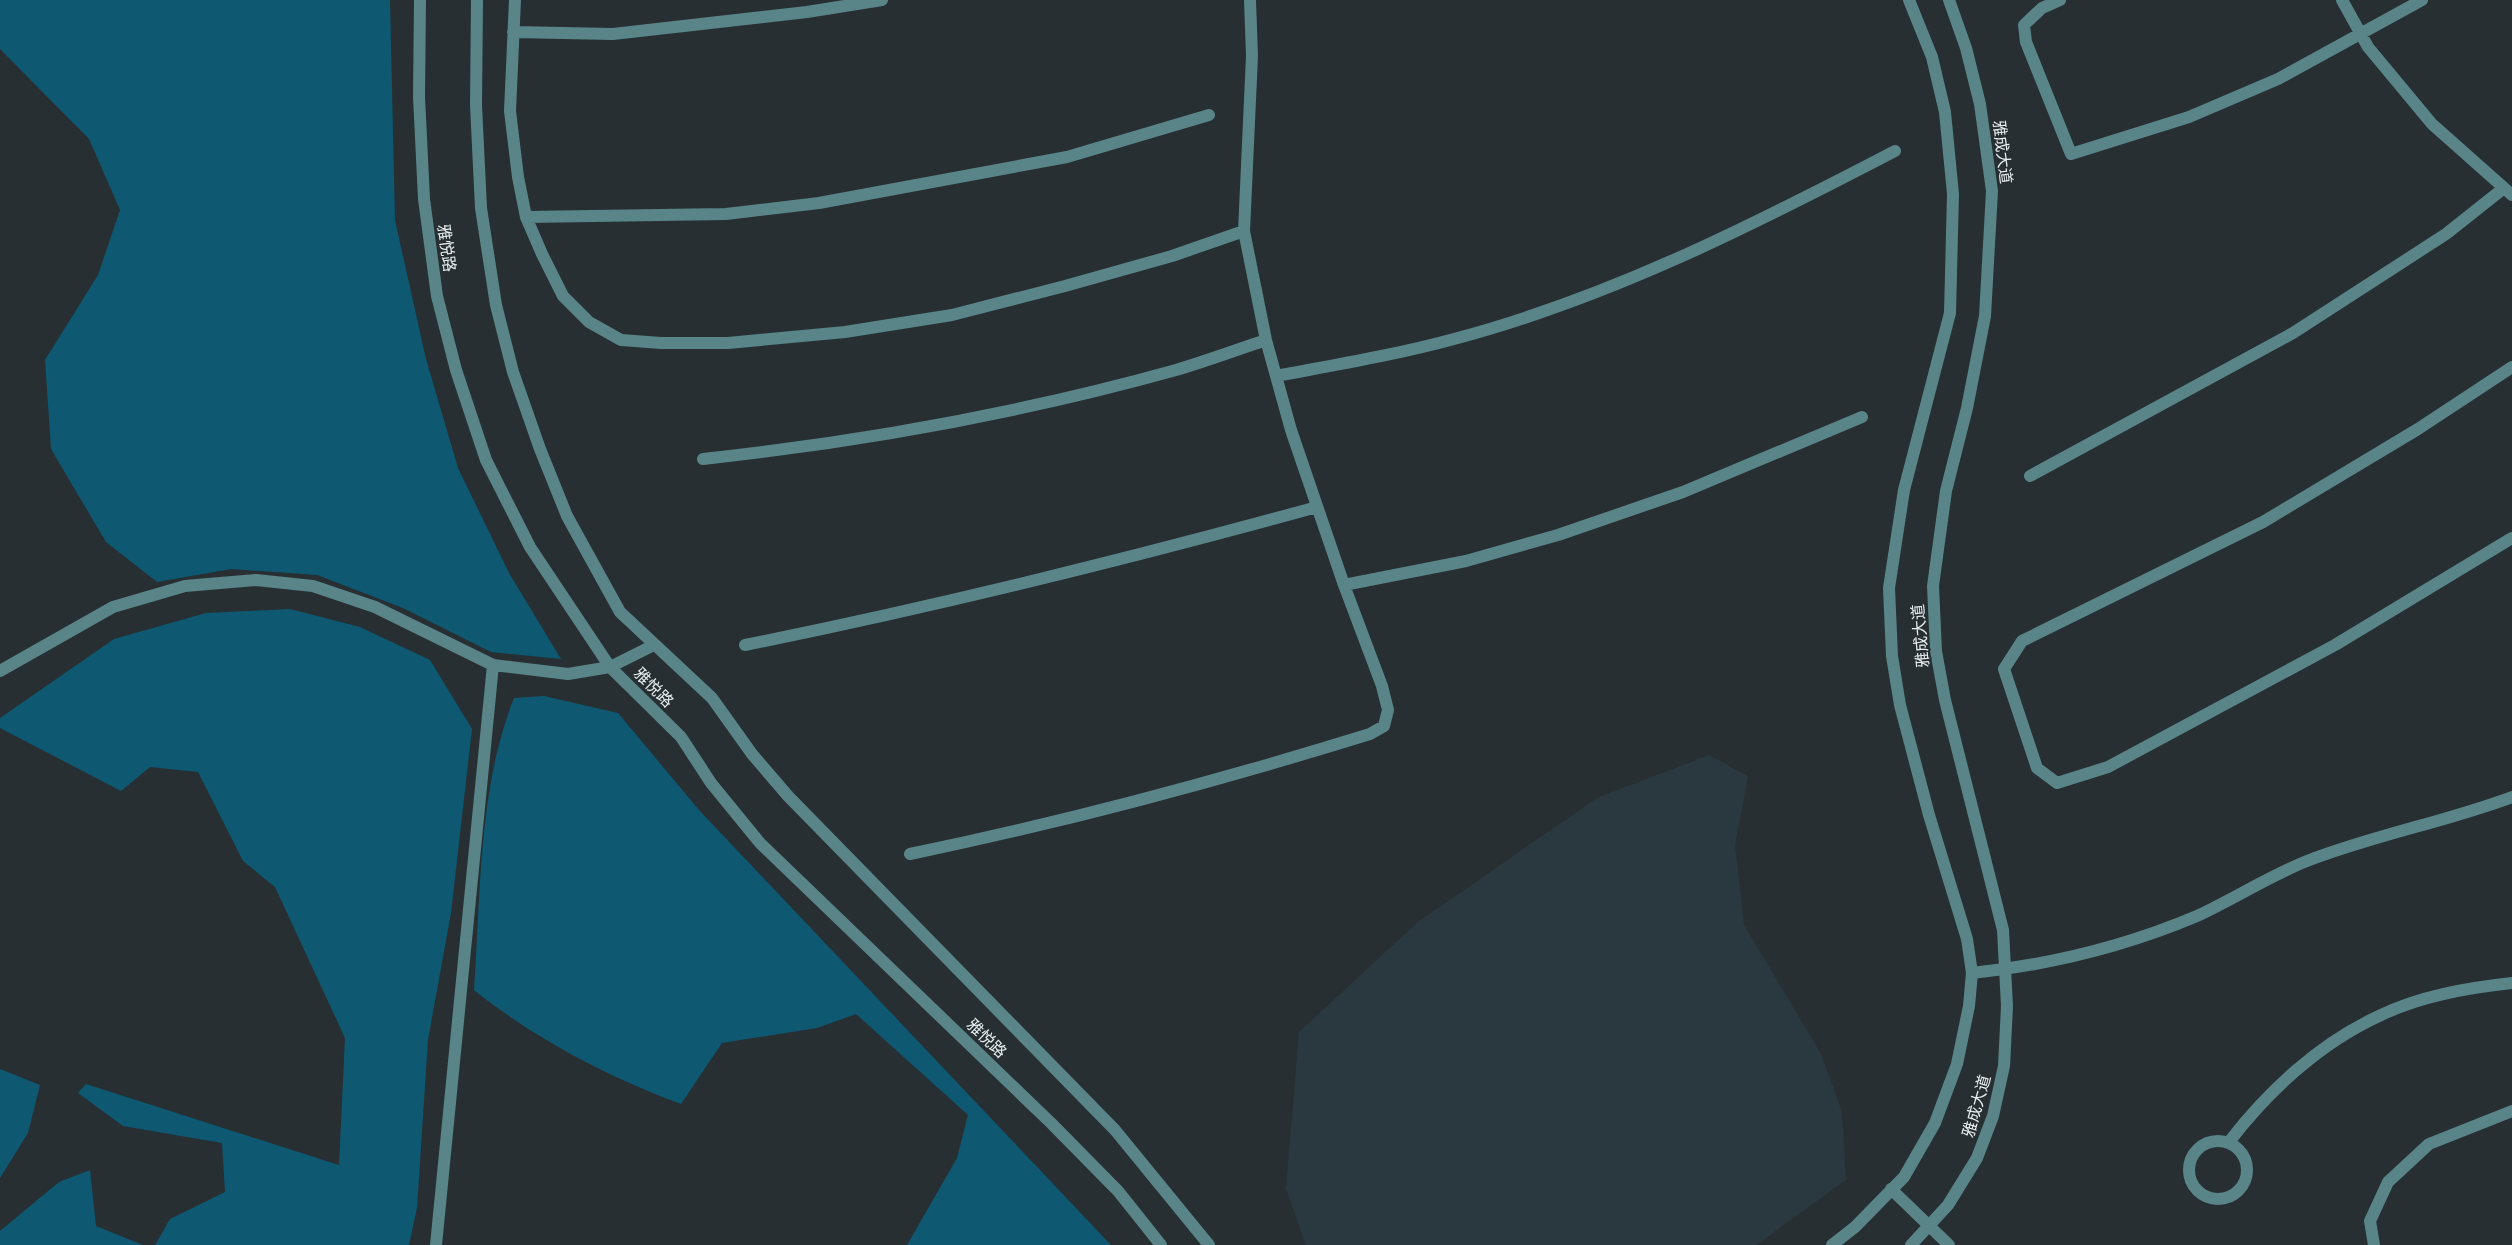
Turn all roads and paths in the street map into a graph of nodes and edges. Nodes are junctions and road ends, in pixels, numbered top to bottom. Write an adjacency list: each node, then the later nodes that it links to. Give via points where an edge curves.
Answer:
1 (420, 0): 30 (street, 雅悦路, via 418,96 424,199 437,296 456,370 486,460 530,547)
2 (477, 0): 27 (street, 雅悦路, via 476,105 482,208 495,305 513,372 567,516 620,612)
3 (515, 0): 11 (street)
4 (882, 0): 11 (street, via 613,34)
5 (1250, 0): 17 (street, via 1252,56)
6 (1909, 0): 35 (street, via 1932,57 1945,112 1953,206 1950,313 1904,490 1889,588 1892,656 1900,705 1967,939)
7 (1949, 0): 34 (street, 雅成大道, via 1980,104 1992,191 1985,316 1946,491 1933,586 1936,651 2003,930)
8 (2060, 0): 12 (street, via 2042,8 2024,25 2026,42 2071,154 2189,117 2278,79)
9 (2342, 0): 12 (street)
10 (2422, 0): 12 (street)
11 (513, 32): 16 (street, via 510,111)
12 (2360, 33): 15 (street, via 2432,124)
13 (1209, 115): 16 (street, via 1067,157 819,203 726,214)
14 (1895, 151): 20 (street, via 1656,268 1546,310 1454,339)
15 (2508, 192): 23 (street, via 2293,333)
16 (526, 217): 17 (street, via 563,296 589,322 621,340 661,344 845,332 952,315 1172,256)
17 (1244, 231): 18 (street)
18 (1266, 340): 20 (street); 22 (street, via 1177,370 1052,400 910,429)
19 (2512, 367): 25 (street, via 2263,522 2022,641 2004,669 2037,768 2056,783 2108,767 2335,645)
20 (1276, 376): 24 (street)
21 (1862, 417): 26 (street, via 1683,492 1558,535 1466,561)
22 (703, 459)
23 (2030, 476)
24 (1317, 507): 26 (street); 28 (street, via 1137,556)
25 (2512, 538)
26 (1344, 585): 33 (street, via 1382,686 1388,711 1384,726 1370,734 1235,776 1023,831)
27 (654, 645): 30 (street); 43 (street, 雅悦路, via 712,698 788,796 1115,1130)
28 (745, 645)
29 (493, 665): 30 (street, via 568,674); 31 (street, via 375,607 313,586 256,580 185,585 113,607); 41 (street)
30 (610, 667): 42 (street, 雅悦路, via 681,737 711,783 760,843 1051,1123 1118,1191)
31 (0, 671)
32 (2512, 797): 34 (street, via 2306,861 2196,916 2145,935 2098,950)
33 (909, 854)
34 (2006, 969): 35 (street); 40 (street, 雅成大道, via 2004,1066 1993,1116 1977,1158 1948,1205)
35 (1972, 973): 39 (street, via 1957,1064 1935,1123 1904,1177)
36 (2512, 982): 38 (street, via 2429,998 2379,1016 2323,1048 2250,1115)
37 (2512, 1111): 47 (street, via 2429,1144 2388,1182 2370,1221)
38 (2229, 1142): 38 (street, via 2243,1154 2248,1172 2241,1189 2225,1199 2206,1198 2192,1186 2187,1168 2194,1150 2210,1141)
39 (1891, 1189): 40 (street); 44 (street)
40 (1929, 1226): 45 (street, 雅成大道); 46 (street)
41 (436, 1245)
42 (1161, 1245)
43 (1209, 1245)
44 (1832, 1245)
45 (1911, 1245)
46 (1949, 1245)
47 (2374, 1245)

